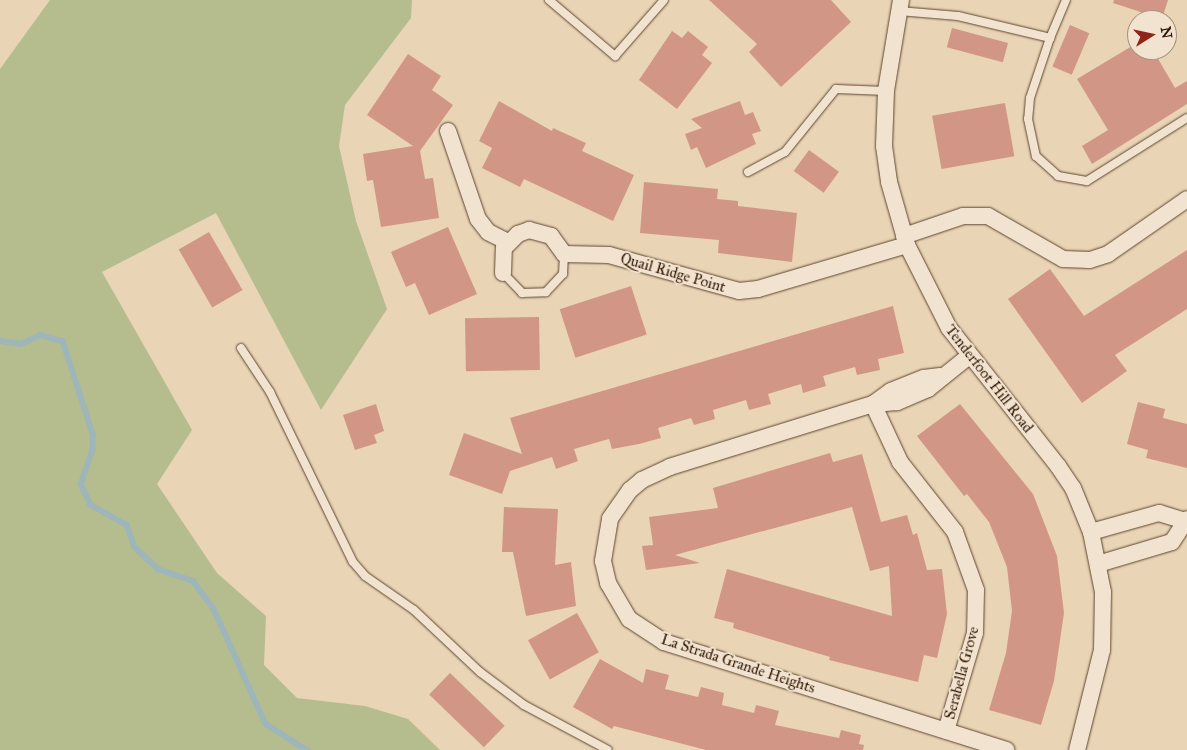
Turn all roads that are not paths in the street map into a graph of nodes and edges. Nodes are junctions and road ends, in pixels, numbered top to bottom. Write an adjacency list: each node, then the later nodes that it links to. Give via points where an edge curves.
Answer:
1 (549, 0): 2 (lane, via 615,56)
2 (664, 0)
3 (1066, 0): 5 (lane)
4 (900, 6): 5 (lane); 6 (street, Tenderfoot Hill Road)
5 (1050, 38): 7 (lane, via 1030,98 1028,119 1036,156 1058,176 1087,182)
6 (886, 91): 9 (lane, via 836,89 785,152); 11 (street, Tenderfoot Hill Road, via 884,146 889,182)
7 (1187, 118)
8 (448, 131): 12 (street, via 478,219 488,232)
9 (748, 172)
10 (1187, 199): 11 (street, Quail Ridge Point, via 1108,254 1090,260 1063,259 988,216 962,216)
11 (905, 241): 13 (street, Quail Ridge Point, via 758,289 739,291 609,255); 16 (street, Tenderfoot Hill Road, via 935,305)
12 (508, 242): 13 (street, via 518,234 541,231 560,244); 14 (street, via 502,255)
13 (564, 254): 14 (lane, via 563,274 546,292 522,293)
14 (503, 273)
15 (241, 348): 22 (lane, via 270,392 353,562 365,576 414,610 480,672 524,705)
16 (968, 356): 17 (street, La Strada Grande Heights, via 940,376 924,378 892,390); 19 (street, Tenderfoot Hill Road, via 1058,466 1073,488)
17 (873, 404): 21 (street, Serabella Grove, via 900,462 955,532 971,570 978,607 975,633); 21 (street, La Strada Grande Heights, via 670,467 642,480 630,490 610,518 603,561 608,583 629,619 664,642)
18 (1186, 520): 19 (street, via 1159,513); 20 (street, via 1172,542)
19 (1091, 532): 20 (street, Tenderfoot Hill Road)
20 (1098, 564): 24 (street, Tenderfoot Hill Road, via 1103,592 1102,650)
21 (946, 731): 23 (street, La Strada Grande Heights)
22 (608, 750)
23 (1006, 750)
24 (1077, 750)

